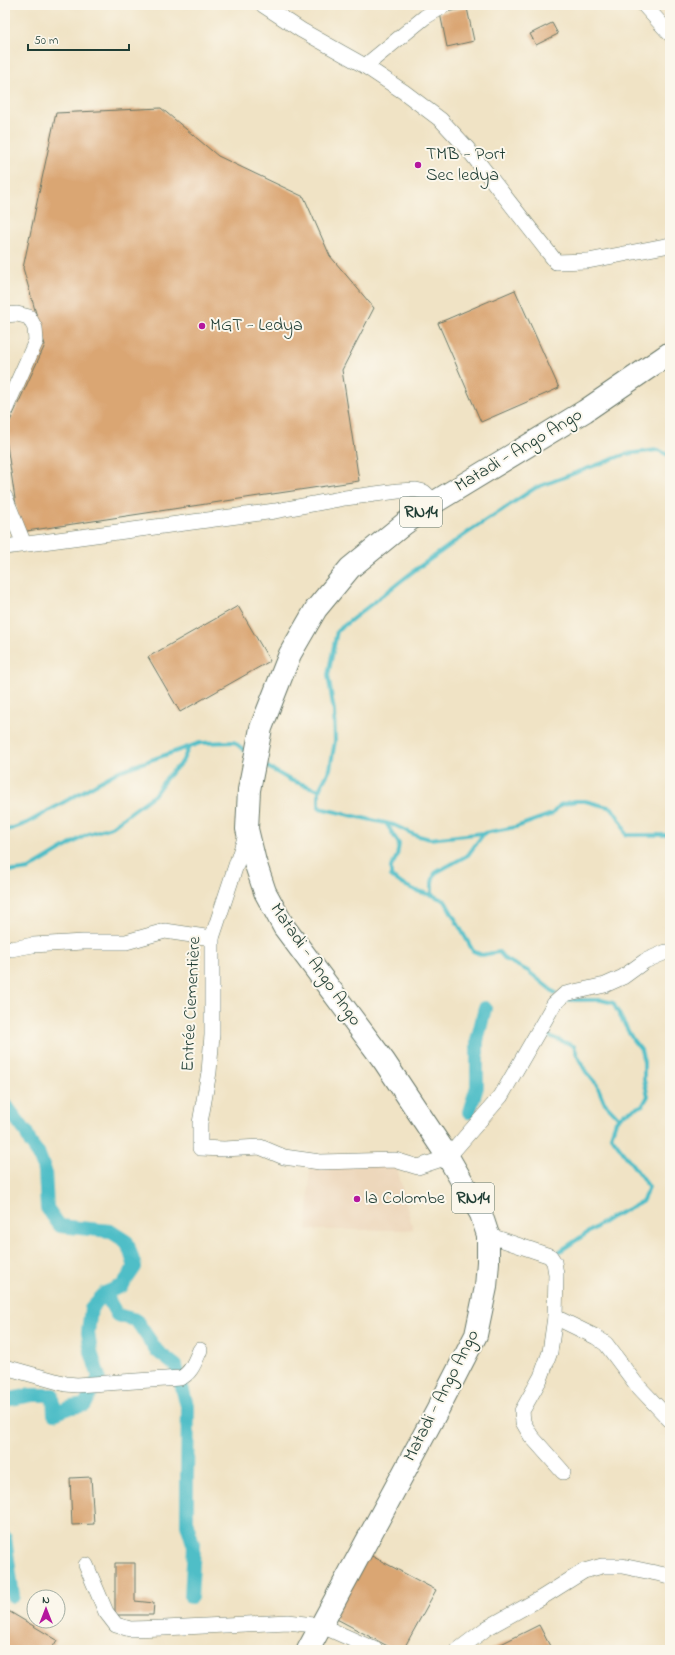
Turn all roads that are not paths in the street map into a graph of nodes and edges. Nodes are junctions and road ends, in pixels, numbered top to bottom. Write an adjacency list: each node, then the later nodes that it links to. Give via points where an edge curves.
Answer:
1 (262, 5): 5 (street)
2 (445, 5): 5 (street, via 425,17)
3 (644, 5): 4 (street)
4 (670, 34)
5 (365, 66): 6 (street, via 442,120 556,262 588,261)
6 (670, 245)
7 (5, 315): 9 (street, via 29,317 35,328 36,341)
8 (670, 353): 11 (highway, Matadi - Ango Ango / RN14, via 584,412)
9 (5, 410)
10 (5, 497): 12 (street)
11 (435, 502): 12 (street, via 424,492 398,491 276,511); 14 (highway, Matadi - Ango Ango / RN14, via 350,568 316,609 290,654 261,728 249,790)
12 (24, 544): 13 (street)
13 (5, 547)
14 (247, 829): 15 (street, Entrée Ciementière); 18 (highway, Matadi - Ango Ango / RN14, via 265,892 284,927 384,1061)
15 (212, 938): 16 (street, via 164,931 126,942 83,942); 18 (street, Entrée Ciementière, via 212,1035 209,1072 200,1123 200,1148 260,1147 284,1157 320,1162 395,1160 418,1167)
16 (8, 948)
17 (670, 952): 18 (street, via 645,960 623,977 605,985 565,994 554,1004 501,1096)
18 (448, 1156): 19 (highway, Matadi - Ango Ango / RN14, via 481,1214)
19 (488, 1235): 20 (street, via 550,1256 556,1274); 27 (highway, Matadi - Ango Ango / RN14, via 486,1287 476,1335)
20 (555, 1317): 23 (street, via 606,1344 636,1384); 24 (street, via 550,1352 541,1377 522,1411 523,1422 531,1436)
21 (200, 1350): 22 (street, via 192,1369 182,1378 77,1385)
22 (5, 1367)
23 (670, 1420)
24 (562, 1472)
25 (86, 1565): 27 (street, via 106,1612 116,1625 130,1629 288,1622)
26 (670, 1576): 30 (street, via 622,1566 602,1566 584,1571 487,1628)
27 (322, 1626): 28 (highway, Matadi - Ango Ango / RN14); 29 (street)
28 (308, 1650)
29 (376, 1650)
30 (458, 1650)

